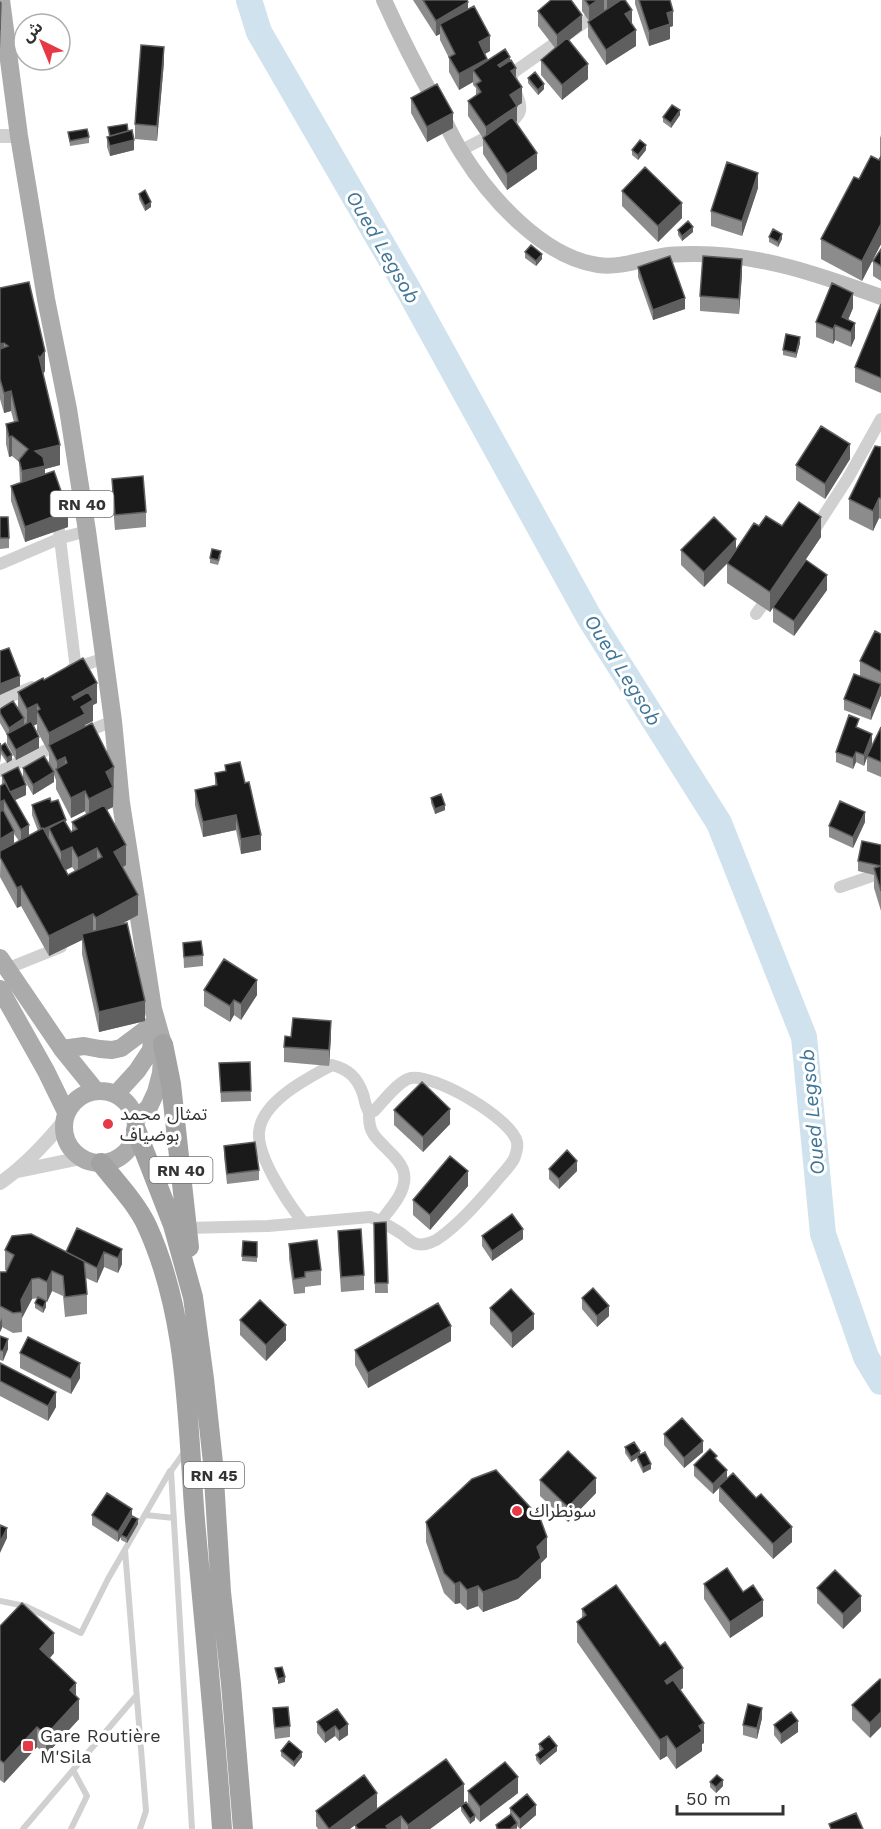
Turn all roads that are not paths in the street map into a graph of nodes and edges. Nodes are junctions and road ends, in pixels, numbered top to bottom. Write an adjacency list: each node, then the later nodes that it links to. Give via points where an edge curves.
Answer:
1 (1, 0): 5 (main road, RN 40)
2 (384, 0): 6 (main road)
3 (616, 0): 6 (street, via 514,72 511,78 520,112 514,121)
4 (0, 136): 5 (street)
5 (19, 136): 10 (main road, RN 40, via 39,299)
6 (460, 151): 7 (main road, via 497,200 544,244 566,256 601,266 663,256 724,255 826,277)
7 (881, 297)
8 (881, 419): 12 (street)
9 (56, 503): 11 (street)
10 (87, 531): 11 (street); 16 (main road, RN 40)
11 (61, 537): 13 (street); 17 (street)
12 (807, 542)
13 (0, 564)
14 (776, 587): 15 (street)
15 (756, 614)
16 (105, 658): 17 (street); 21 (main road, RN 40)
17 (70, 670): 19 (street)
18 (43, 682): 20 (street)
19 (78, 689)
20 (0, 701)
21 (114, 721): 22 (street); 28 (main road, RN 40, via 114,805)
22 (0, 771)
23 (881, 873): 24 (street)
24 (840, 887)
25 (68, 944): 26 (street)
26 (3, 964): 30 (main road)
27 (0, 989): 34 (main road, via 46,1071)
28 (153, 1017): 29 (main road, RN 40); 30 (main road, via 121,1048); 32 (main road, RN 40, via 151,1050)
29 (163, 1044): 35 (main road, via 156,1092); 42 (highway, RN 40)
30 (62, 1049): 31 (main road)
31 (96, 1091): 32 (main road); 34 (main road, via 78,1097)
32 (116, 1094): 35 (main road, via 132,1109)
33 (369, 1112): 40 (street, via 374,1135 401,1162 405,1182); 40 (street, via 404,1081 424,1079 472,1100 511,1130 516,1141 513,1162 442,1236 416,1244); 41 (street, via 359,1083 345,1069 332,1065 286,1092 265,1117 259,1131 261,1148)
34 (65, 1116): 36 (main road, via 66,1142); 38 (street)
35 (136, 1125): 37 (main road, via 134,1140 121,1157); 43 (highway, RN 45, via 173,1225)
36 (81, 1158): 37 (main road); 38 (street)
37 (101, 1164): 44 (highway, RN 45, via 146,1223 159,1254 177,1326 188,1395)
38 (18, 1171): 39 (street)
39 (0, 1183)
40 (381, 1221): 41 (street, via 370,1217)
41 (303, 1222): 42 (street)
42 (187, 1228): 43 (highway, RN 40)
43 (193, 1297): 58 (highway, RN 45, via 213,1463)
44 (189, 1446): 45 (lane); 57 (highway, RN 45)
45 (171, 1471): 46 (lane); 47 (lane)
46 (146, 1515): 47 (lane); 48 (lane)
47 (174, 1518): 52 (lane)
48 (124, 1550): 49 (lane, via 81,1633 25,1606); 50 (lane)
49 (0, 1601)
50 (136, 1696): 51 (lane); 55 (lane, via 146,1811)
51 (73, 1770): 53 (lane); 54 (lane, via 87,1796)
52 (192, 1825): 56 (lane)
53 (22, 1829)
54 (71, 1829)
55 (140, 1829)
56 (186, 1829)
57 (222, 1829)
58 (243, 1829)

